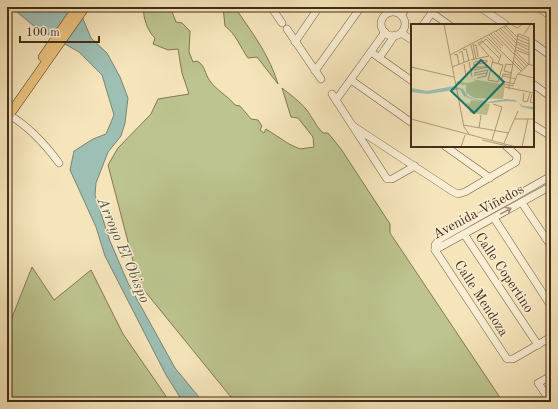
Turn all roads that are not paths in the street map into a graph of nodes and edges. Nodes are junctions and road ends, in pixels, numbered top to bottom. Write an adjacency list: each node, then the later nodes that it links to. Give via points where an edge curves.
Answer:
1 (77, 7): 22 (main road)
2 (85, 7): 22 (main road)
3 (319, 7): 20 (street)
4 (361, 7): 26 (street)
5 (407, 7): 11 (street)
6 (480, 7): 15 (street)
7 (538, 7): 12 (street)
8 (275, 9): 20 (street)
9 (391, 10): 11 (street); 16 (street, via 382,20)
10 (434, 10): 13 (street); 14 (street)
11 (401, 15): 17 (street, via 405,20)
12 (551, 16)
13 (424, 24)
14 (448, 24)
15 (505, 24)
16 (385, 32): 17 (street); 23 (street)
17 (400, 32): 18 (street); 19 (street); 25 (street)
18 (411, 32)
19 (411, 39)
20 (295, 42): 26 (street)
21 (534, 44): 24 (street)
22 (55, 45): 34 (main road)
23 (371, 52): 25 (street); 28 (street)
24 (551, 56)
25 (379, 58): 29 (street)
26 (315, 71): 27 (street)
27 (321, 79)
28 (351, 80): 33 (street); 35 (street)
29 (411, 80)
30 (534, 85): 32 (street)
31 (332, 94): 33 (street)
32 (551, 97)
33 (336, 100): 36 (street)
34 (8, 114): 41 (street, via 24,124)
35 (411, 122)
36 (353, 126): 42 (street); 42 (street, via 387,178 392,179)
37 (534, 126): 38 (street)
38 (551, 136)
39 (446, 147): 43 (street)
40 (508, 147): 43 (street, via 515,152 518,159)
41 (60, 163)
42 (415, 166): 43 (street, via 458,194)
43 (490, 178)
44 (550, 182): 45 (street, Avenida Viñedos); 49 (street, Avenida Viñedos, via 440,238 435,244)
45 (522, 202): 46 (street, Avenida Viñedos, one-way to 45); 48 (street)
46 (494, 218): 47 (street, Avenida Viñedos); 50 (street)
47 (464, 234): 49 (street, Avenida Viñedos); 52 (street, Calle Copertino)
48 (551, 246)
49 (436, 250): 52 (street, Calle Mendoza, via 507,359 513,359)
50 (551, 306)
51 (551, 338): 52 (street)
52 (538, 345)
53 (551, 376): 54 (street, via 538,383)
54 (551, 402)

